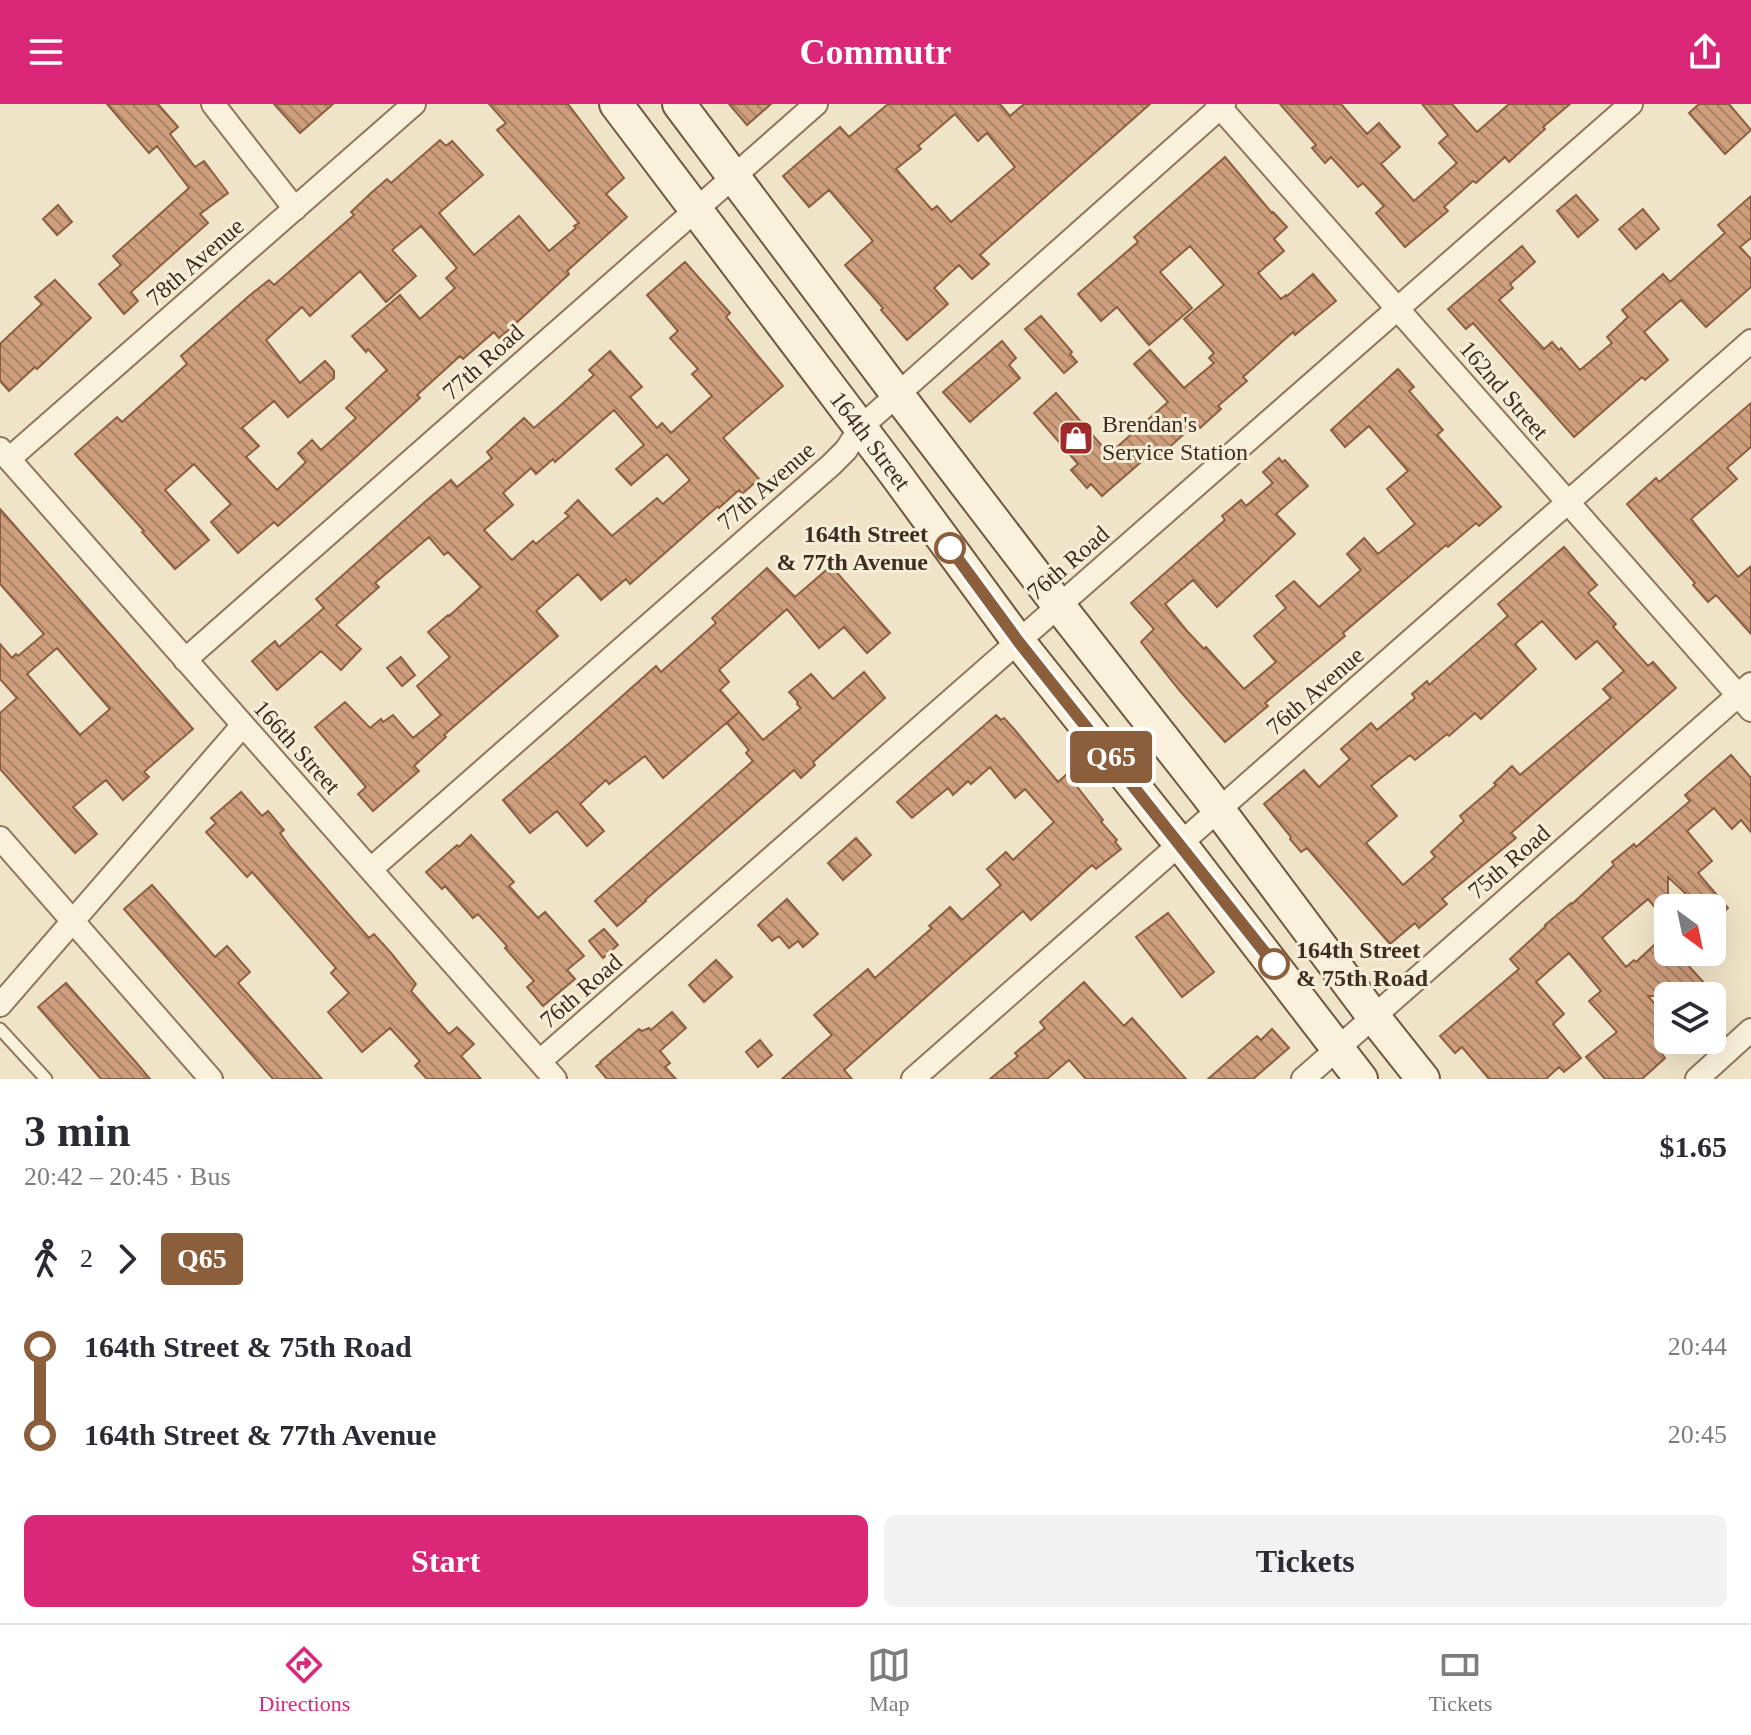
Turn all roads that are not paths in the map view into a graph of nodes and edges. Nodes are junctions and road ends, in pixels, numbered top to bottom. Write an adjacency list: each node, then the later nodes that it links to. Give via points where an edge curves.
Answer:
1 (213, 104): 9 (street)
2 (414, 104): 9 (street, 78th Avenue)
3 (616, 104): 10 (street, 164th Street)
4 (679, 104): 8 (street, 164th Street)
5 (816, 104): 8 (street, 77th Road)
6 (1631, 104): 11 (street, 76th Road)
7 (1221, 105): 11 (street, 162nd Street); 13 (street, 77th Avenue)
8 (734, 176): 10 (street, 77th Road); 13 (street, 164th Street)
9 (295, 209): 15 (street, 78th Avenue)
10 (695, 209): 14 (street, 164th Street); 19 (street, 77th Road)
11 (1398, 309): 16 (street, 162nd Street); 17 (street, 76th Road)
12 (1751, 341): 16 (street, 76th Avenue)
13 (897, 394): 14 (street, 77th Avenue); 17 (street, 164th Street)
14 (861, 427): 18 (street, 164th Street); 25 (street, 77th Avenue, via 831,465)
15 (4, 454): 19 (street, 166th Street)
16 (1568, 502): 20 (street, 162nd Street); 22 (street, 76th Avenue)
17 (1059, 606): 18 (street, 76th Road); 22 (street, 164th Street)
18 (1018, 641): 24 (street, 164th Street); 32 (street, 76th Road)
19 (185, 660): 21 (street, 166th Street)
20 (1747, 696): 28 (street, 75th Road)
21 (243, 725): 25 (street, 166th Street); 26 (street)
22 (1219, 810): 24 (street, 76th Avenue); 28 (street, 164th Street)
23 (0, 838): 26 (street)
24 (1181, 845): 31 (street, 164th Street); 36 (street, 76th Avenue)
25 (371, 869): 32 (street, 166th Street)
26 (72, 920): 27 (street); 34 (street)
27 (0, 1005)
28 (1373, 1016): 31 (street, 75th Road); 39 (street, 164th Street)
29 (0, 1029): 33 (lane)
30 (1751, 1030): 40 (street)
31 (1338, 1048): 37 (street, 75th Road); 38 (street, 164th Street)
32 (540, 1061): 35 (street, 166th Street)
33 (46, 1079)
34 (211, 1079)
35 (555, 1079)
36 (913, 1079)
37 (1303, 1079)
38 (1361, 1079)
39 (1423, 1079)
40 (1697, 1079)

